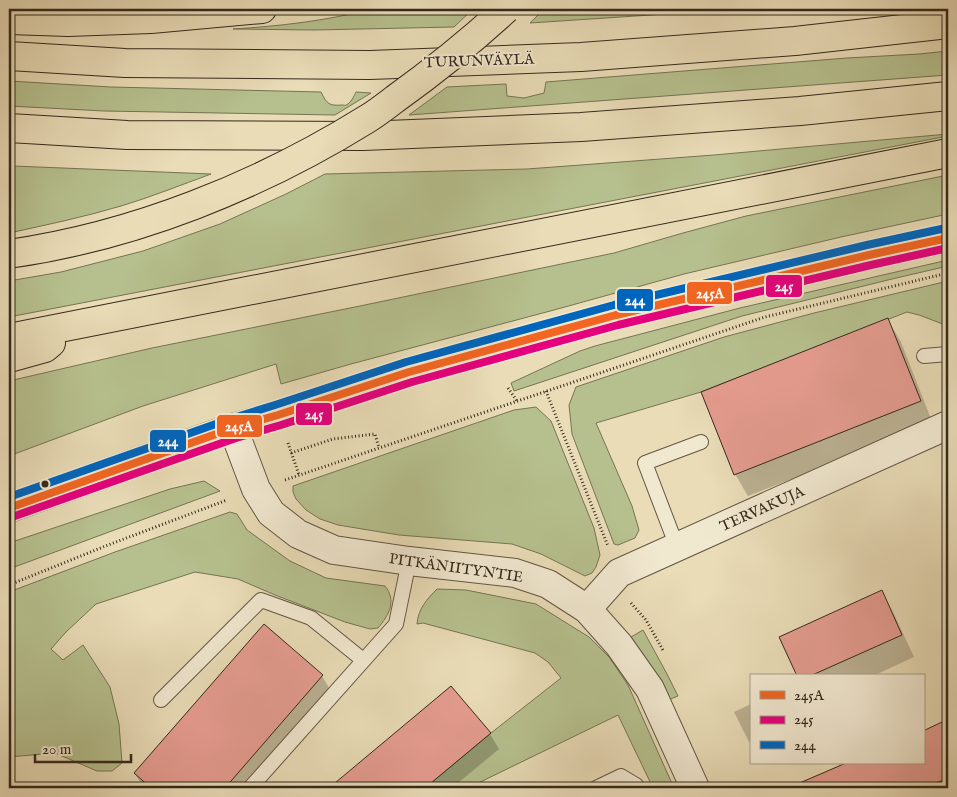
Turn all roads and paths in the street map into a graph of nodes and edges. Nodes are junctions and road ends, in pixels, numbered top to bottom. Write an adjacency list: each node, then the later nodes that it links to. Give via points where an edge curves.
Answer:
1 (262, 9): 3 (highway, via 152,19)
2 (506, 9): 10 (highway, bridge, via 466,45 368,118 254,180 143,223)
3 (9, 20)
4 (948, 24): 5 (highway, TURUNVÄYLÄ, via 795,41 581,57 370,65 125,63)
5 (9, 56)
6 (948, 96): 7 (highway, via 800,111 591,126 363,136 126,134)
7 (9, 128)
8 (948, 153): 12 (highway)
9 (948, 238): 21 (street, via 616,316 409,372)
10 (9, 254)
11 (948, 273): 18 (path, via 765,317)
12 (69, 327): 13 (highway); 16 (highway, via 45,348)
13 (9, 338)
14 (948, 354): 15 (lane)
15 (924, 356)
16 (9, 358)
17 (508, 388): 19 (path)
18 (546, 391): 19 (path); 28 (path)
19 (517, 401): 23 (path)
20 (948, 425): 27 (street, TERVAKUJA)
21 (233, 428): 25 (street, PITKÄNIITYNTIE); 26 (street)
22 (701, 442): 27 (lane, via 645,462)
23 (379, 448): 24 (path, via 375,434 332,439); 25 (path)
24 (291, 452)
25 (256, 489): 29 (street, PITKÄNIITYNTIE, via 271,513 298,534 334,550); 30 (path)
26 (9, 508)
27 (678, 547): 31 (street, TERVAKUJA, via 619,573)
28 (610, 552)
29 (409, 561): 31 (street, PITKÄNIITYNTIE, via 515,573 548,584); 32 (lane, via 396,624)
30 (9, 585)
31 (587, 609): 37 (street, PITKÄNIITYNTIE, via 619,645 650,689)
32 (364, 660): 33 (lane, via 311,618 261,600); 34 (lane)
33 (161, 700)
34 (250, 788)
35 (596, 788): 36 (lane, via 621,776)
36 (638, 788)
37 (695, 788)

